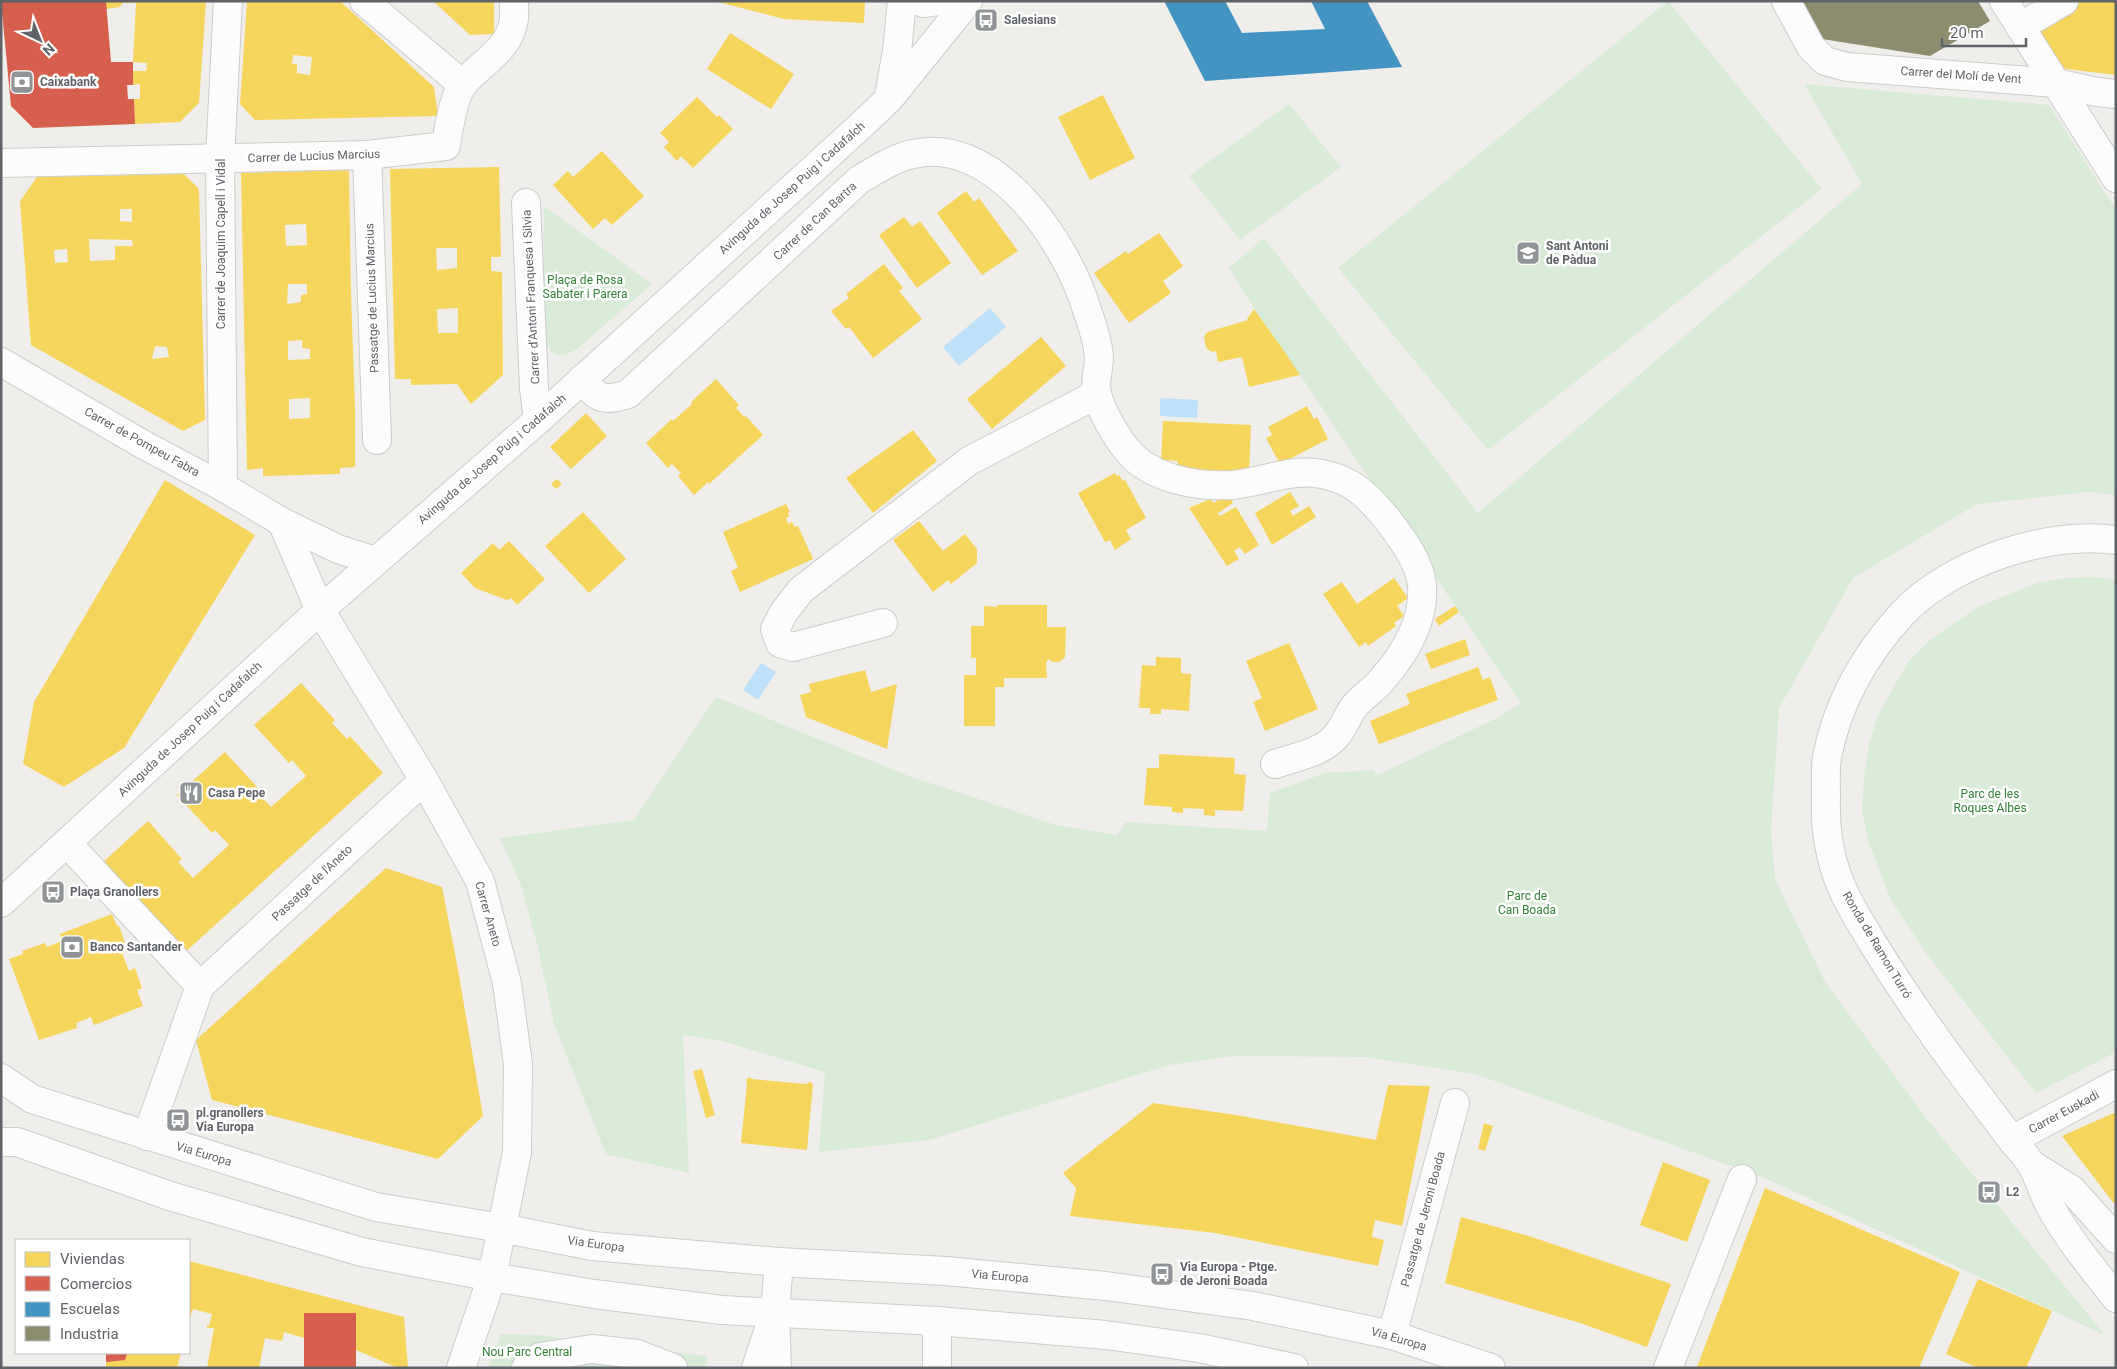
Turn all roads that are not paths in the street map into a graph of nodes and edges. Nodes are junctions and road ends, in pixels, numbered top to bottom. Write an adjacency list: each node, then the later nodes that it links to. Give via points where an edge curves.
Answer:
1 (228, 1): 17 (street, Carrer de Joaquim Capell i Vidal)
2 (364, 1): 13 (street)
3 (514, 1): 13 (street, via 514,24 508,38 499,51)
4 (902, 1): 15 (street)
5 (919, 1): 6 (street)
6 (938, 1)
7 (968, 1): 15 (street, Avinguda de Josep Puig i Cadafalch)
8 (1786, 1): 12 (street, Carrer del Molí de Vent, via 1811,47 1825,61 1847,67)
9 (2004, 1): 11 (street)
10 (2064, 1): 11 (street)
11 (2020, 26): 12 (street)
12 (2056, 83): 14 (street, Carrer del Molí de Vent); 19 (street)
13 (462, 84): 16 (street, Carrer de Lucius Marcius, via 446,146)
14 (2116, 94)
15 (889, 99): 22 (street, Avinguda de Josep Puig i Cadafalch)
16 (367, 155): 17 (street, Carrer de Lucius Marcius); 25 (street, Passatge de Lucius Marcius)
17 (220, 159): 18 (street, Carrer de Lucius Marcius); 26 (street, Carrer de Joaquim Capell i Vidal)
18 (1, 163)
19 (2116, 178)
20 (526, 203): 24 (street, Carrer d'Antoni Franquesa i Silvia)
21 (1, 362): 26 (street, Carrer de Pompeu Fabra, via 144,446)
22 (582, 379): 23 (street, Carrer de Can Bartra, via 593,393 612,400 628,394 859,180 913,154 936,152 964,157 986,168 1041,219 1087,308 1099,356); 24 (street, Avinguda de Josep Puig i Cadafalch)
23 (1097, 394): 31 (street, via 969,461 801,590 774,630 780,643 794,647); 32 (street, Carrer de Can Bartra, via 1117,436 1143,466 1169,478 1231,485 1291,474 1320,474 1336,478 1367,495 1412,555 1422,584 1419,610 1411,638 1397,663 1354,706 1336,737 1320,749)
24 (538, 420): 29 (street, Avinguda de Josep Puig i Cadafalch)
25 (377, 440)
26 (223, 487): 27 (street, Carrer de Pompeu Fabra)
27 (282, 522): 29 (street, Carrer de Pompeu Fabra, via 338,549); 30 (street)
28 (2116, 540): 41 (street, Ronda de Ramon Turró, via 2080,539 2028,547 1958,573 1934,586 1880,638 1861,665 1835,724 1826,759 1825,814 1829,849 1852,908 1910,1002)
29 (375, 561): 30 (street, Avinguda de Josep Puig i Cadafalch)
30 (320, 610): 33 (street, Carrer Aneto); 34 (street, Avinguda de Josep Puig i Cadafalch)
31 (883, 623)
32 (1275, 764)
33 (424, 780): 36 (street, Passatge de l'Aneto); 45 (street, Carrer Aneto, via 480,881 507,983 518,1064 517,1152)
34 (67, 843): 35 (street, Avinguda de Josep Puig i Cadafalch); 36 (street)
35 (1, 903)
36 (200, 986): 40 (street, Passatge de l'Aneto)
37 (1, 1078): 40 (street, Via Europa, via 32,1099)
38 (2116, 1084): 41 (street, Carrer Euskadi)
39 (1455, 1103): 52 (street, Passatge de Jeroni Boada)
40 (147, 1136): 45 (street, Via Europa, via 376,1207)
41 (2012, 1140): 43 (street, Ronda de Ramon Turró)
42 (1, 1142): 48 (street, via 17,1142 170,1196 362,1252)
43 (2031, 1164): 46 (street, Ronda de Ramon Turró, via 2072,1190); 49 (street, Ronda de Ramon Turró, via 2050,1207)
44 (1742, 1178): 62 (street)
45 (502, 1228): 47 (street, Via Europa, via 592,1246); 48 (street)
46 (2116, 1239)
47 (779, 1262): 50 (street); 52 (street, Via Europa, via 946,1271 1106,1286 1253,1306)
48 (492, 1277): 50 (street, via 594,1294 722,1310); 54 (street)
49 (2116, 1298)
50 (775, 1313): 51 (street); 57 (street); 58 (street)
51 (937, 1321): 53 (street, via 1106,1335); 59 (street)
52 (1392, 1335): 61 (street, Via Europa)
53 (1199, 1358): 60 (street)
54 (460, 1368)
55 (526, 1368): 56 (street, via 540,1357 592,1349 637,1354)
56 (673, 1368)
57 (756, 1368)
58 (777, 1368)
59 (937, 1368)
60 (1294, 1368)
61 (1490, 1368)
62 (1668, 1368)

